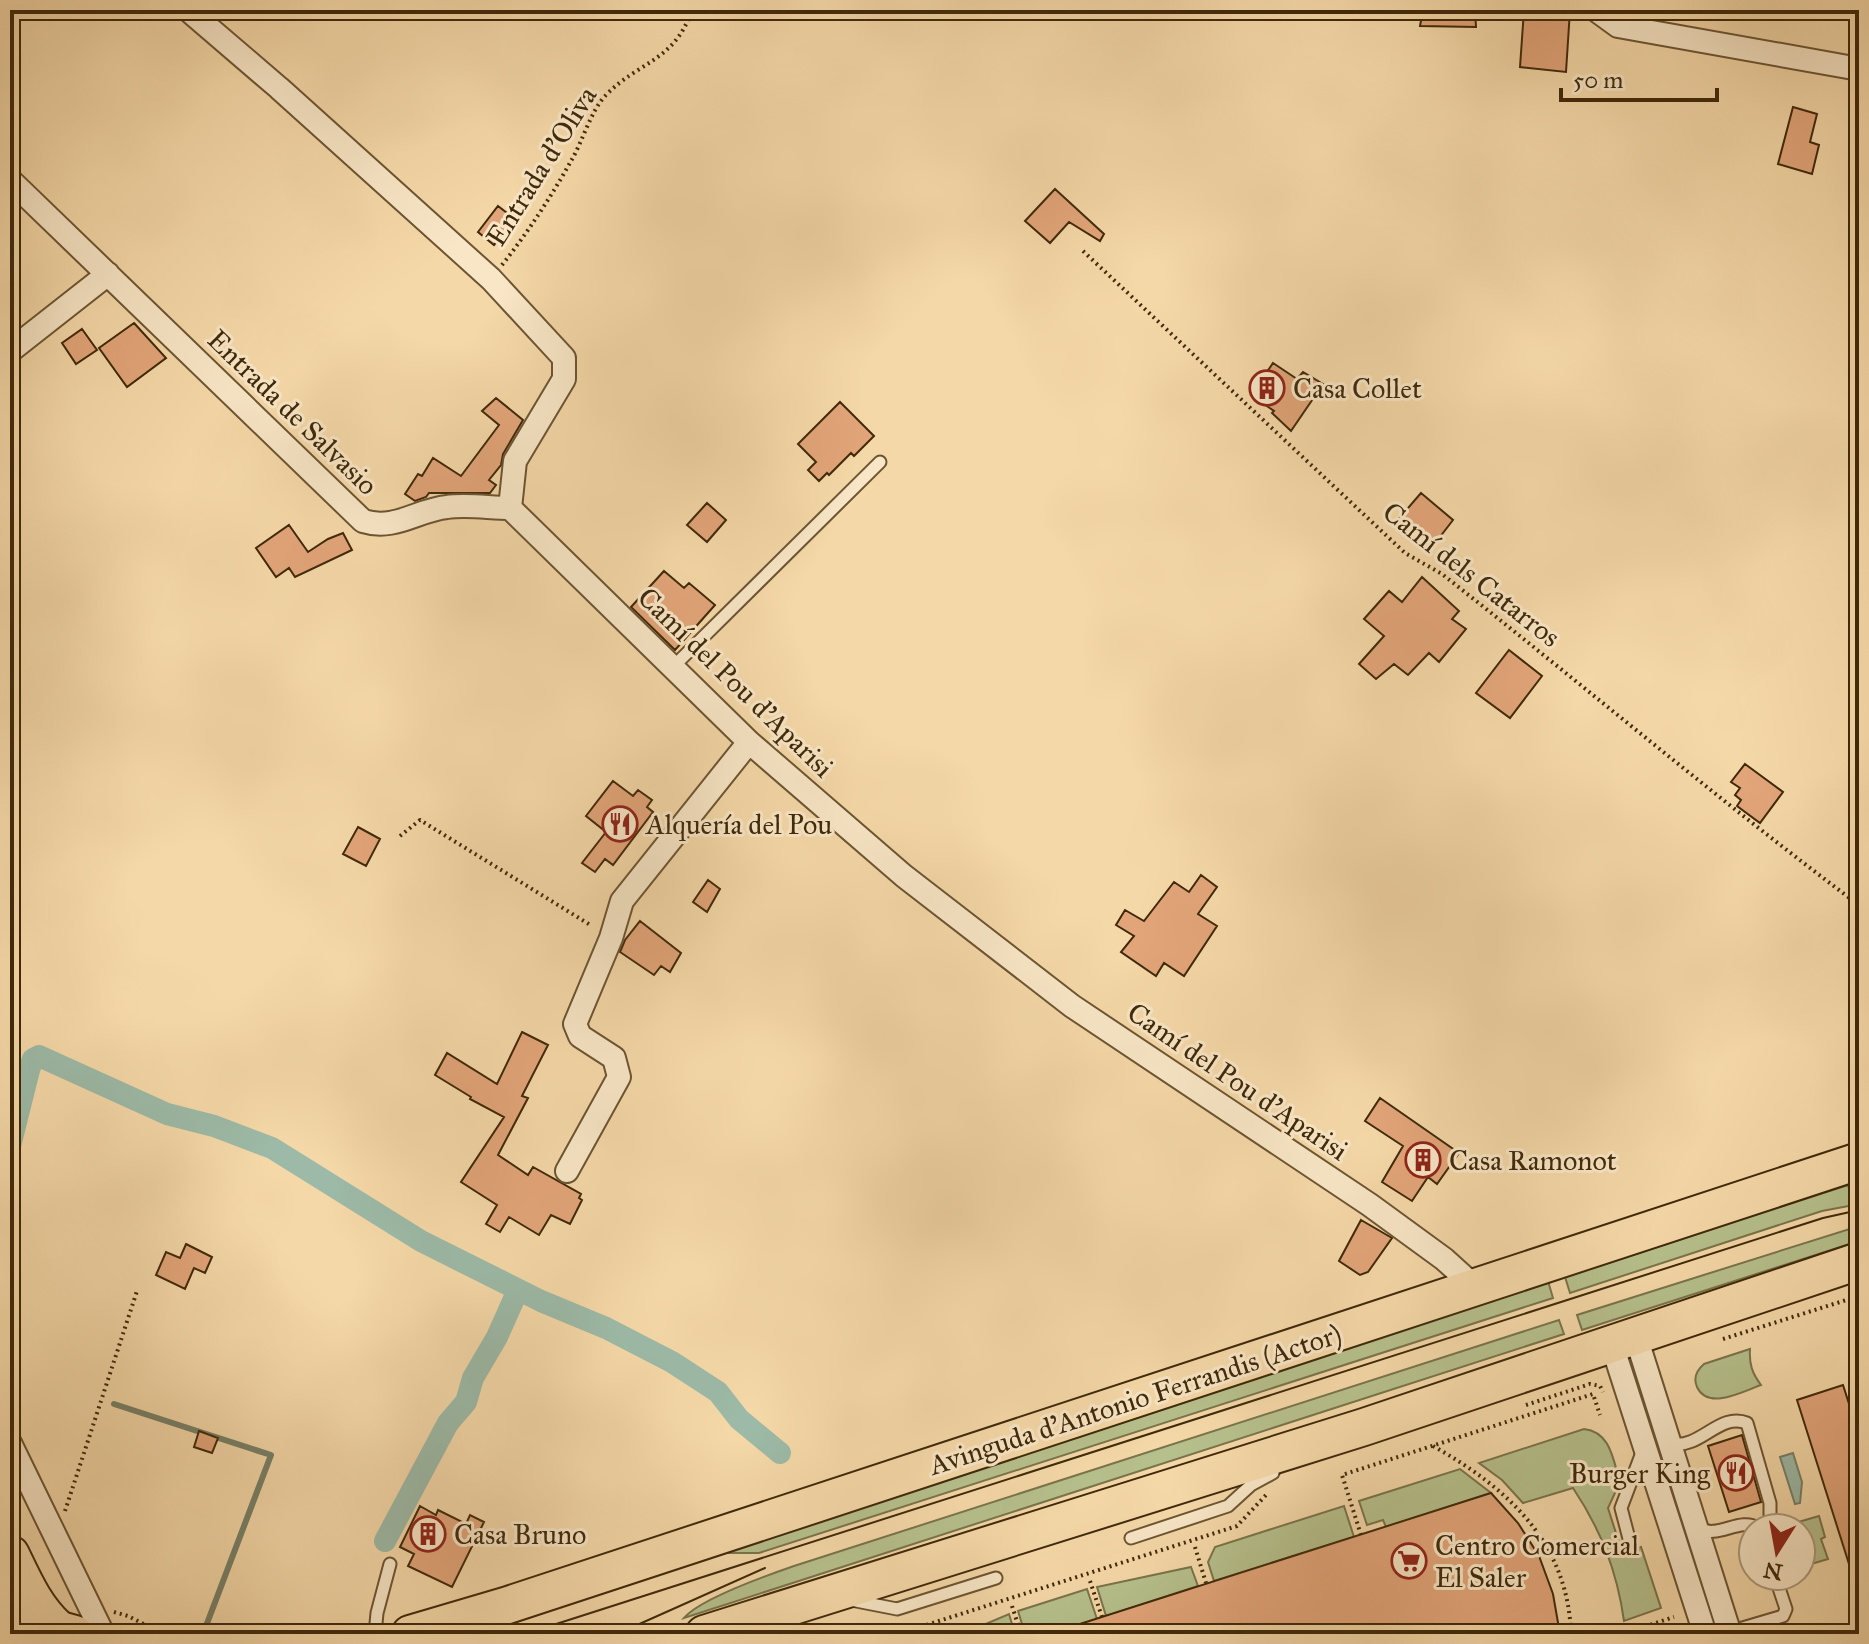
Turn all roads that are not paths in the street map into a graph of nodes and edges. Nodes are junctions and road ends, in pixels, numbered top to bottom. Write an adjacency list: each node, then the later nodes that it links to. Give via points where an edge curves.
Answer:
1 (188, 10): 8 (street, via 491,279 564,358 564,379 515,461)
2 (1596, 10): 3 (street, via 1618,26)
3 (1859, 69)
4 (10, 180): 5 (street, Entrada de Salvasio)
5 (108, 274): 6 (street); 8 (street, Entrada de Salvasio, via 363,521 391,525 447,507)
6 (10, 351)
7 (880, 462): 9 (lane)
8 (510, 508): 9 (street, Camí del Pou d'Aparisi)
9 (673, 667): 10 (street, Camí del Pou d'Aparisi)
10 (749, 742): 12 (street, via 622,901 575,1024 580,1036 614,1058 619,1077); 14 (street, Camí del Pou d'Aparisi, via 904,876 1072,1006 1370,1205)
11 (1859, 1161): 14 (main road, Avinguda d'Antonio Ferrandis (Actor))
12 (567, 1171)
13 (1859, 1261): 15 (main road)
14 (1475, 1287): 35 (main road, Avinguda d'Antonio Ferrandis (Actor))
15 (1624, 1341): 16 (street); 18 (street); 29 (main road, via 1353,1438)
16 (1667, 1437): 20 (lane, via 1673,1444 1689,1444 1723,1424 1747,1423); 21 (street)
17 (10, 1443): 33 (street)
18 (1644, 1445): 24 (lane, via 1621,1508); 37 (street)
19 (1283, 1470): 23 (lane, via 1258,1480 1228,1506)
20 (1770, 1512)
21 (1695, 1525): 22 (lane, via 1713,1532); 32 (street)
22 (1737, 1525)
23 (1131, 1538)
24 (1632, 1550)
25 (10, 1555): 31 (highway, via 37,1607)
26 (390, 1564): 34 (lane)
27 (996, 1578): 29 (lane, via 897,1609)
28 (1780, 1592): 32 (lane, via 1783,1616)
29 (827, 1595): 36 (main road)
30 (10, 1626): 31 (main road)
31 (66, 1631)
32 (1730, 1633)
33 (103, 1634)
34 (375, 1634)
35 (410, 1634)
36 (704, 1634)
37 (1705, 1634)

